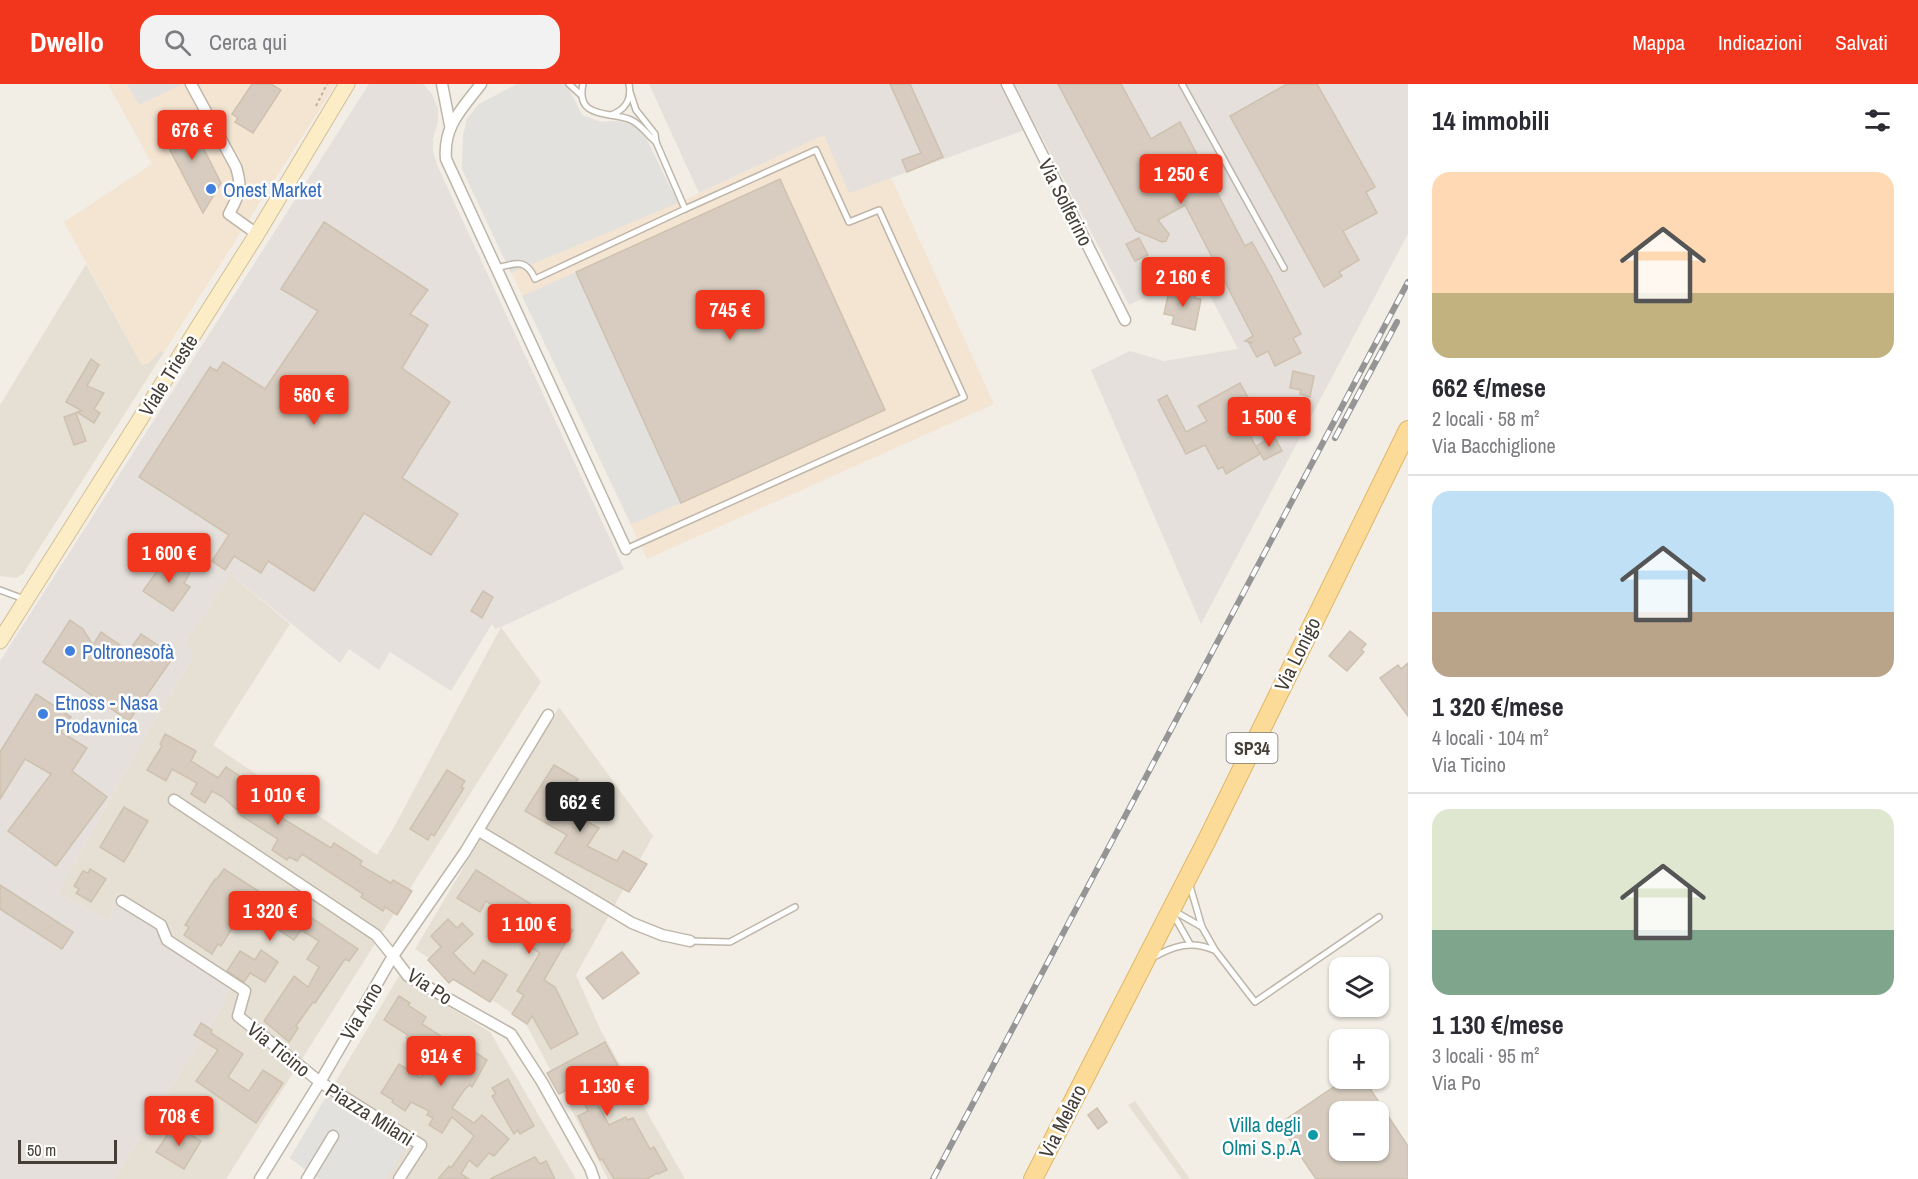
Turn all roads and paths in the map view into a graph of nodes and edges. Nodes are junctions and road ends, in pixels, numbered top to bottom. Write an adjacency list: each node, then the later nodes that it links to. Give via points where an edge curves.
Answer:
1 (191, 84): 18 (street, via 240,179 241,189 229,214)
2 (347, 84): 13 (main road, Viale Trieste)
3 (356, 84): 13 (main road, Viale Trieste)
4 (442, 84): 15 (street)
5 (481, 84): 15 (street)
6 (569, 84): 12 (lane)
7 (583, 84): 12 (lane)
8 (629, 84): 11 (lane)
9 (1007, 84): 21 (street, Via Solferino)
10 (1182, 84): 20 (lane)
11 (630, 92): 14 (lane, via 624,107); 16 (lane)
12 (582, 97): 14 (lane, via 592,111)
13 (334, 107): 18 (main road, Viale Trieste)
14 (609, 115): 16 (lane, via 638,124)
15 (450, 125): 19 (street, via 446,159)
16 (656, 142): 17 (lane)
17 (685, 209): 19 (lane, via 535,279 525,265); 23 (lane, via 816,150 849,222 879,210 964,397)
18 (257, 234): 25 (main road, Viale Trieste)
19 (497, 268): 23 (street)
20 (1284, 268)
21 (1125, 320)
22 (1408, 430): 30 (main road, Via Lonigo / SP34)
23 (626, 549)
24 (0, 590): 25 (lane)
25 (26, 600): 26 (main road, Viale Trieste)
26 (0, 641)
27 (548, 716): 29 (street, Via Po)
28 (174, 800): 39 (street, via 376,934)
29 (479, 831): 36 (street, via 632,923); 39 (street, Via Po)
30 (1187, 878): 33 (main road, Via Lonigo / SP34); 35 (lane)
31 (122, 901): 42 (street, Via Ticino, via 161,925 167,940 245,991 238,1016)
32 (795, 907): 36 (lane, via 730,942)
33 (1171, 910): 35 (lane); 37 (lane); 40 (main road, Via Lonigo / SP34)
34 (1378, 917): 38 (lane, via 1256,1002)
35 (1202, 927): 38 (lane)
36 (690, 941)
37 (1190, 944): 38 (lane); 40 (lane)
38 (1215, 950)
39 (393, 956): 42 (street, Via Arno); 47 (street, Via Po, via 408,976 511,1034 542,1082)
40 (1143, 963): 41 (main road, Via Lonigo / SP34)
41 (1092, 1064): 48 (main road, Via Melaro / SP34)
42 (320, 1082): 44 (street, Piazza Milani); 46 (street, Piazza Milani, via 421,1145)
43 (333, 1136): 45 (street)
44 (262, 1178)
45 (307, 1179)
46 (399, 1179)
47 (594, 1179)
48 (1033, 1179)

